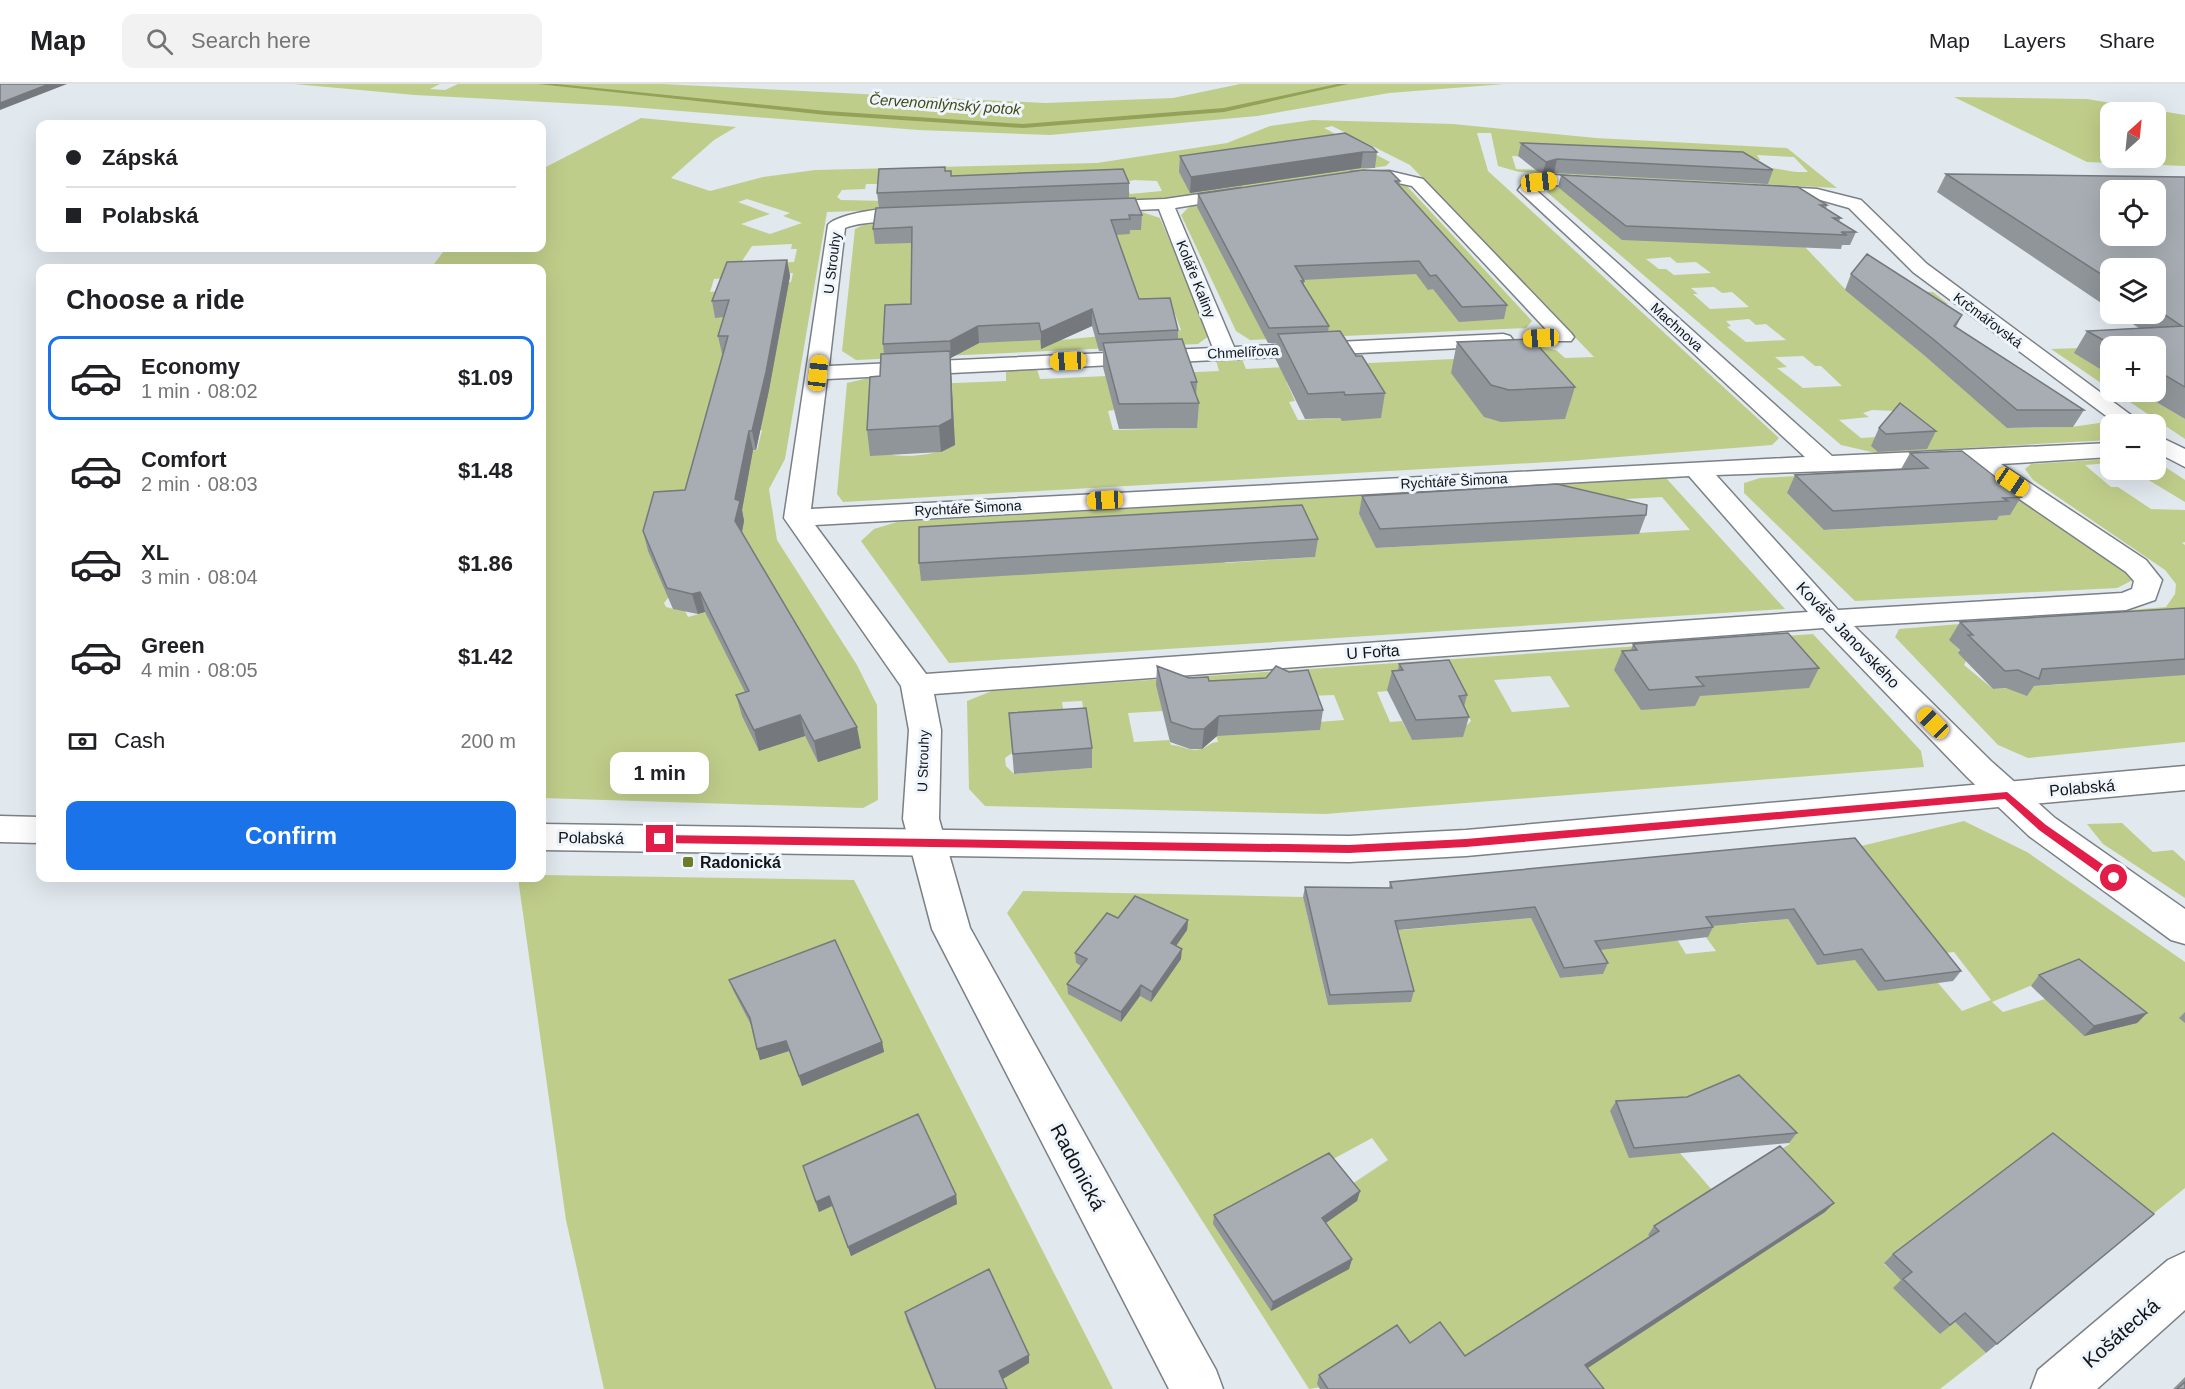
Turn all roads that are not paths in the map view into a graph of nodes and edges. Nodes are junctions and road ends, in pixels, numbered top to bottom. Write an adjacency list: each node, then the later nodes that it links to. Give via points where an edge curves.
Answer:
1 (1338, 179): 8 (street, Chmelířova, via 1374,175 1417,182 1563,337)
2 (1625, 184): 15 (street, Machnova, via 1554,180 1530,185 1526,190)
3 (1745, 190): 10 (street, Krčmářovská, via 1817,194 1855,204 1920,268)
4 (1257, 191): 5 (street)
5 (1165, 204): 6 (street); 8 (street, Koláře Kaliny)
6 (1072, 208)
7 (934, 213): 9 (street, U Strouhy, via 864,216 837,225)
8 (1226, 353): 9 (street, Chmelířova)
9 (818, 373): 17 (street, U Strouhy)
10 (2117, 414)
11 (2166, 450): 14 (street)
12 (2100, 451): 13 (street, Rychtáře Šimona)
13 (1976, 458): 15 (street, Rychtáře Šimona); 18 (street, via 2136,566 2148,580 2145,594 2126,601)
14 (2185, 460)
15 (1827, 464): 16 (street, Rychtáře Šimona)
16 (1696, 468): 17 (street, Rychtáře Šimona); 18 (street, Kováře Janovského)
17 (797, 518): 19 (street, U Strouhy)
18 (1830, 618): 19 (street, U Fořta); 21 (street, Kováře Janovského)
19 (916, 685): 25 (street, U Strouhy, via 925,730 921,819)
20 (2185, 778): 21 (street, Polabská)
21 (2007, 795): 25 (street, Polabská, via 1466,843 1349,849); 26 (street, Kováře Janovského, via 2042,827)
22 (0, 829): 23 (street)
23 (36, 830)
24 (546, 837): 25 (street, Polabská)
25 (928, 843): 28 (street, Radonická, via 951,929)
26 (2185, 929)
27 (2185, 1277): 29 (street, Košátecká)
28 (1197, 1389)
29 (2057, 1389)

